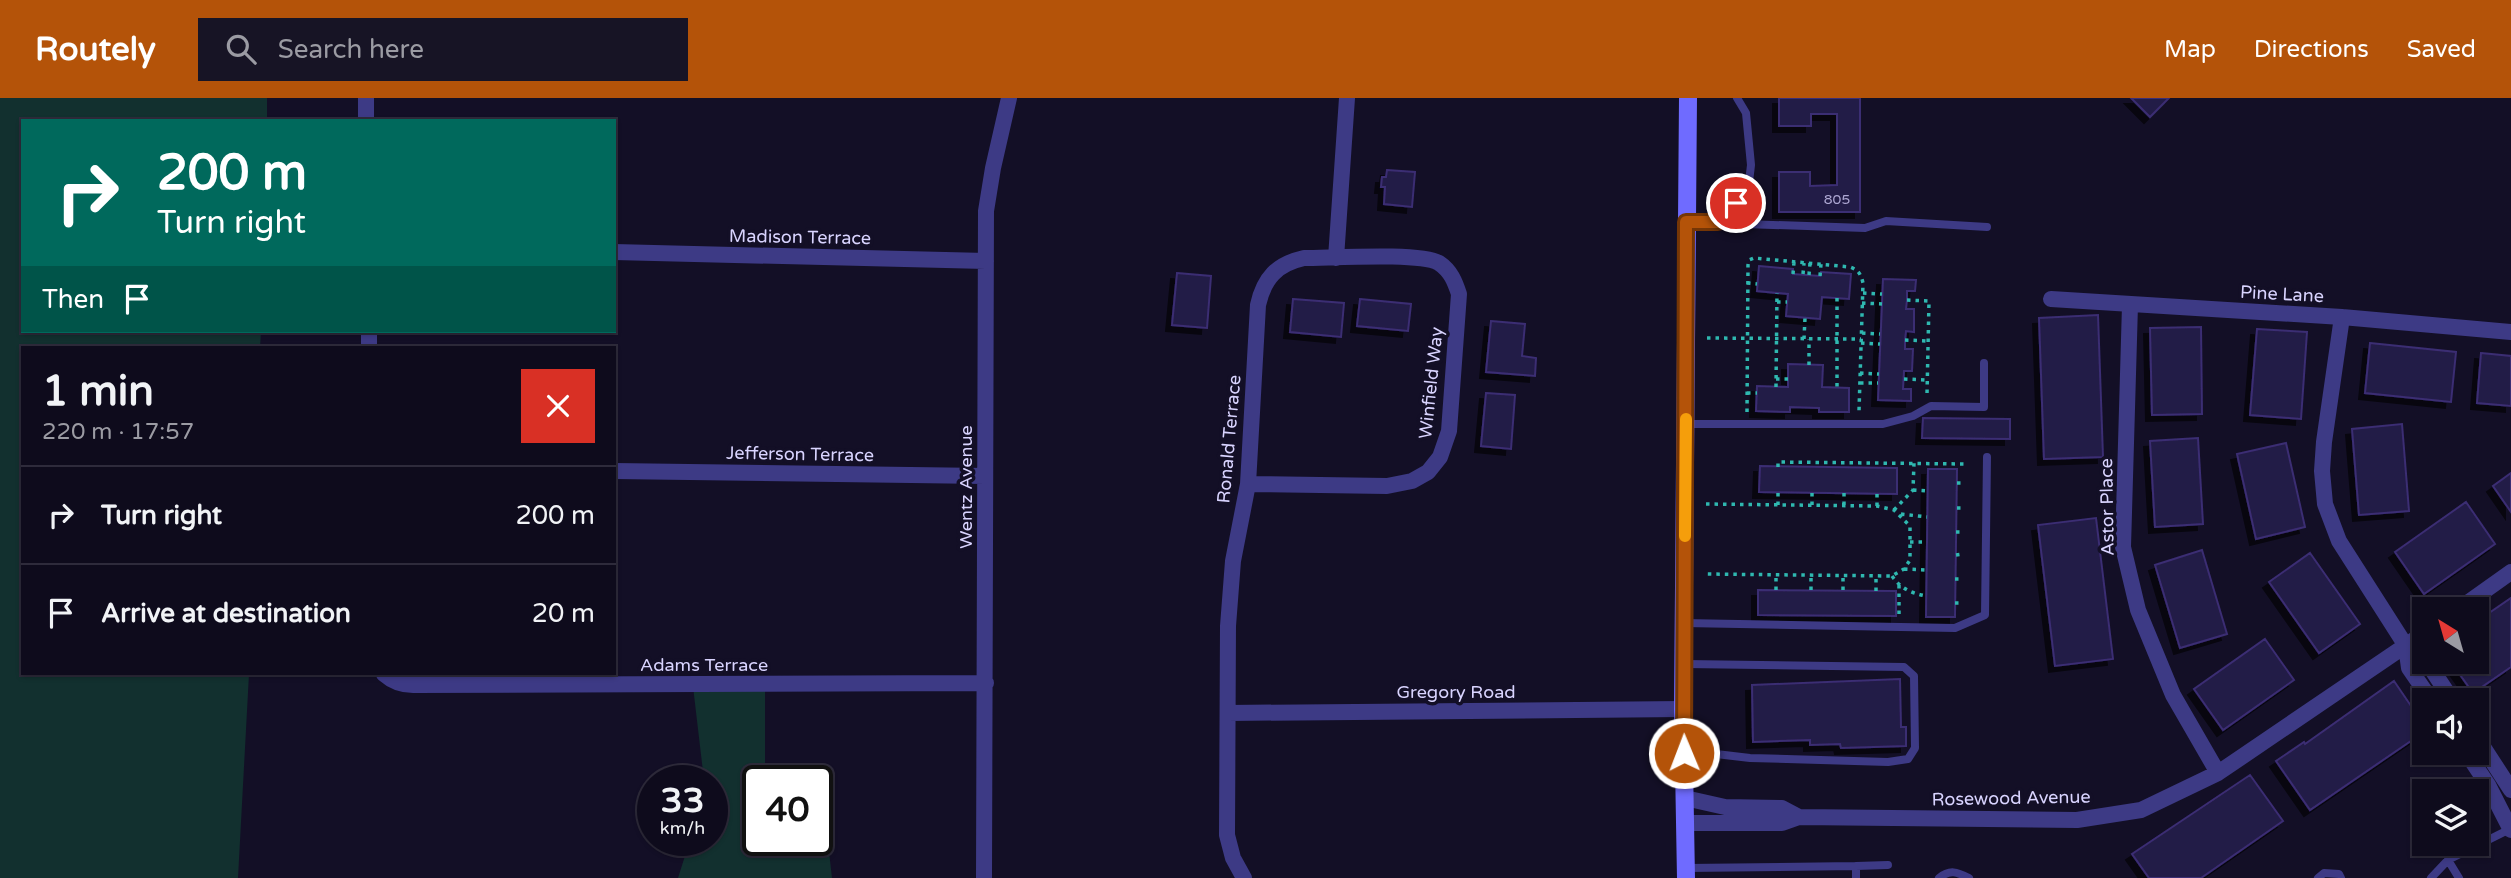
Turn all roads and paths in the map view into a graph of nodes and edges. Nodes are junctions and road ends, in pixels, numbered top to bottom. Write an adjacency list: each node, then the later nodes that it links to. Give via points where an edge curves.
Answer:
1 (366, 98): 6 (street)
2 (1009, 98): 13 (street, Wentz Avenue, via 992,168)
3 (1347, 98): 11 (street)
4 (1688, 98): 7 (street)
5 (1737, 98): 8 (lane, via 1746,113 1749,182)
6 (366, 119)
7 (1686, 222): 8 (lane); 66 (street)
8 (1718, 222): 9 (lane, via 1865,228 1886,221)
9 (1987, 227)
10 (616, 252): 13 (street, Madison Terrace)
11 (1336, 258): 77 (street, Ronald Terrace, via 1289,261 1276,269 1261,290); 77 (street, Winfield Way, via 1426,258 1448,271 1455,282 1459,294 1448,439 1428,472 1400,485)
12 (1771, 259): 14 (path); 19 (path); 25 (path, via 1749,260)
13 (986, 261): 74 (street, Wentz Avenue)
14 (1794, 261): 15 (path); 21 (path)
15 (1804, 262): 16 (path); 22 (path)
16 (1810, 263): 17 (path); 23 (path)
17 (1821, 264): 18 (path); 24 (path)
18 (1833, 265): 20 (path); 28 (path, via 1856,269)
19 (1770, 268)
20 (1833, 273)
21 (1793, 274)
22 (1803, 274)
23 (1809, 275)
24 (1820, 276)
25 (1747, 283): 26 (path); 43 (path)
26 (1757, 284)
27 (1777, 293): 33 (path)
28 (1863, 293): 29 (path); 35 (path)
29 (1882, 294)
30 (1837, 298): 47 (path)
31 (2051, 299): 37 (street, Pine Lane)
32 (1907, 300): 49 (path, via 1929,301)
33 (1777, 302): 34 (path); 44 (path)
34 (1787, 302)
35 (1862, 303): 36 (path); 45 (path)
36 (1882, 304)
37 (2130, 305): 38 (street, Pine Lane); 134 (street, Astor Place, via 2123,547 2138,610 2172,695)
38 (2342, 317): 40 (street, Pine Lane); 123 (street, via 2324,443 2325,503 2339,541)
39 (1805, 318): 46 (path)
40 (2511, 332)
41 (1881, 334): 45 (path)
42 (1707, 338): 43 (path)
43 (1747, 338): 44 (path); 63 (path)
44 (1776, 338): 46 (path); 55 (path)
45 (1861, 338): 47 (path); 50 (path); 53 (path)
46 (1806, 339): 47 (path); 52 (path)
47 (1837, 339): 62 (path)
48 (1905, 340): 49 (path)
49 (1928, 341): 58 (path)
50 (1880, 344)
51 (1984, 363): 65 (lane, via 1984,407)
52 (1808, 365)
53 (1860, 373): 54 (path); 59 (path)
54 (1879, 374)
55 (1776, 379): 56 (path); 61 (path)
56 (1788, 379)
57 (1904, 379): 58 (path)
58 (1927, 380): 65 (path)
59 (1860, 383): 60 (path); 68 (path)
60 (1878, 383)
61 (1776, 387)
62 (1838, 388)
63 (1747, 393): 64 (path); 67 (path)
64 (1757, 393)
65 (1931, 406): 68 (lane, via 1883,424)
66 (1686, 424): 67 (lane); 120 (street)
67 (1746, 424): 68 (lane)
68 (1859, 424)
69 (1987, 457): 121 (lane, via 1984,615 1955,628)
70 (1914, 463): 71 (path); 72 (path, via 1778,461); 78 (path)
71 (1964, 464)
72 (1778, 467)
73 (616, 471): 74 (street, Jefferson Terrace)
74 (985, 476): 127 (street, Wentz Avenue)
75 (1957, 483): 76 (path)
76 (1964, 483)
77 (1248, 484): 130 (street, Ronald Terrace, via 1233,561)
78 (1913, 489): 79 (path); 91 (path)
79 (1928, 491)
80 (1778, 493): 85 (path)
81 (1812, 493): 86 (path)
82 (1844, 493): 87 (path)
83 (1877, 494): 88 (path)
84 (1706, 504): 85 (path)
85 (1778, 505): 86 (path)
86 (1812, 505): 87 (path)
87 (1844, 505): 88 (path)
88 (1877, 506): 91 (path)
89 (1956, 508): 90 (path)
90 (1963, 508)
91 (1894, 510): 92 (path)
92 (1901, 514): 93 (path); 96 (path, via 1910,526)
93 (1927, 517)
94 (1956, 532): 95 (path)
95 (1963, 532)
96 (1910, 542): 97 (path); 100 (path, via 1910,560)
97 (1927, 542)
98 (1963, 554): 99 (path)
99 (1956, 555)
100 (1904, 569): 101 (path); 105 (path)
101 (1927, 570)
102 (2511, 572): 117 (street)
103 (1706, 575): 104 (path)
104 (1776, 576): 106 (path); 112 (path)
105 (1892, 576): 108 (path); 111 (path)
106 (1811, 577): 107 (path); 113 (path)
107 (1843, 577): 108 (path); 114 (path)
108 (1876, 578): 115 (path)
109 (1955, 579): 110 (path)
110 (1962, 579)
111 (1899, 585): 116 (path); 121 (path)
112 (1776, 590)
113 (1811, 590)
114 (1843, 590)
115 (1876, 591)
116 (1926, 596)
117 (2476, 597)
118 (1955, 603): 119 (path)
119 (1962, 603)
120 (1684, 623): 121 (lane); 125 (street)
121 (1899, 627)
122 (2412, 642): 123 (street, Rosewood Avenue)
123 (2406, 646): 124 (street); 128 (street, via 2409,668); 134 (street, Rosewood Avenue)
124 (2412, 650)
125 (1684, 664): 129 (street); 131 (lane, via 1905,667 1914,676 1915,748 1908,759 1888,762)
126 (385, 675): 127 (street, Adams Terrace, via 402,685)
127 (986, 683): 144 (street, Wentz Avenue)
128 (2423, 688)
129 (1683, 709): 130 (street, Gregory Road); 131 (street)
130 (1228, 713): 145 (street, Ronald Terrace, via 1227,835)
131 (1684, 753): 136 (street)
132 (2489, 756): 135 (street)
133 (2475, 765): 139 (street)
134 (2218, 773): 137 (street, Rosewood Avenue, via 2141,810 2077,820)
135 (2511, 790)
136 (1685, 798): 137 (street, Rosewood Avenue, via 1725,807 1782,808); 138 (street)
137 (1798, 817): 138 (street, Rosewood Avenue, via 1782,823)
138 (1686, 823): 143 (street)
139 (2511, 829): 140 (lane)
140 (2448, 860): 151 (lane); 152 (lane)
141 (1888, 865): 142 (lane)
142 (1856, 866): 143 (lane); 146 (lane)
143 (1686, 873)
144 (984, 878)
145 (1244, 878)
146 (1856, 878)
147 (1939, 878): 148 (lane, via 1955,871)
148 (1969, 878)
149 (2318, 878): 150 (lane, via 2324,873)
150 (2341, 878)
151 (2431, 878)
152 (2459, 878)

